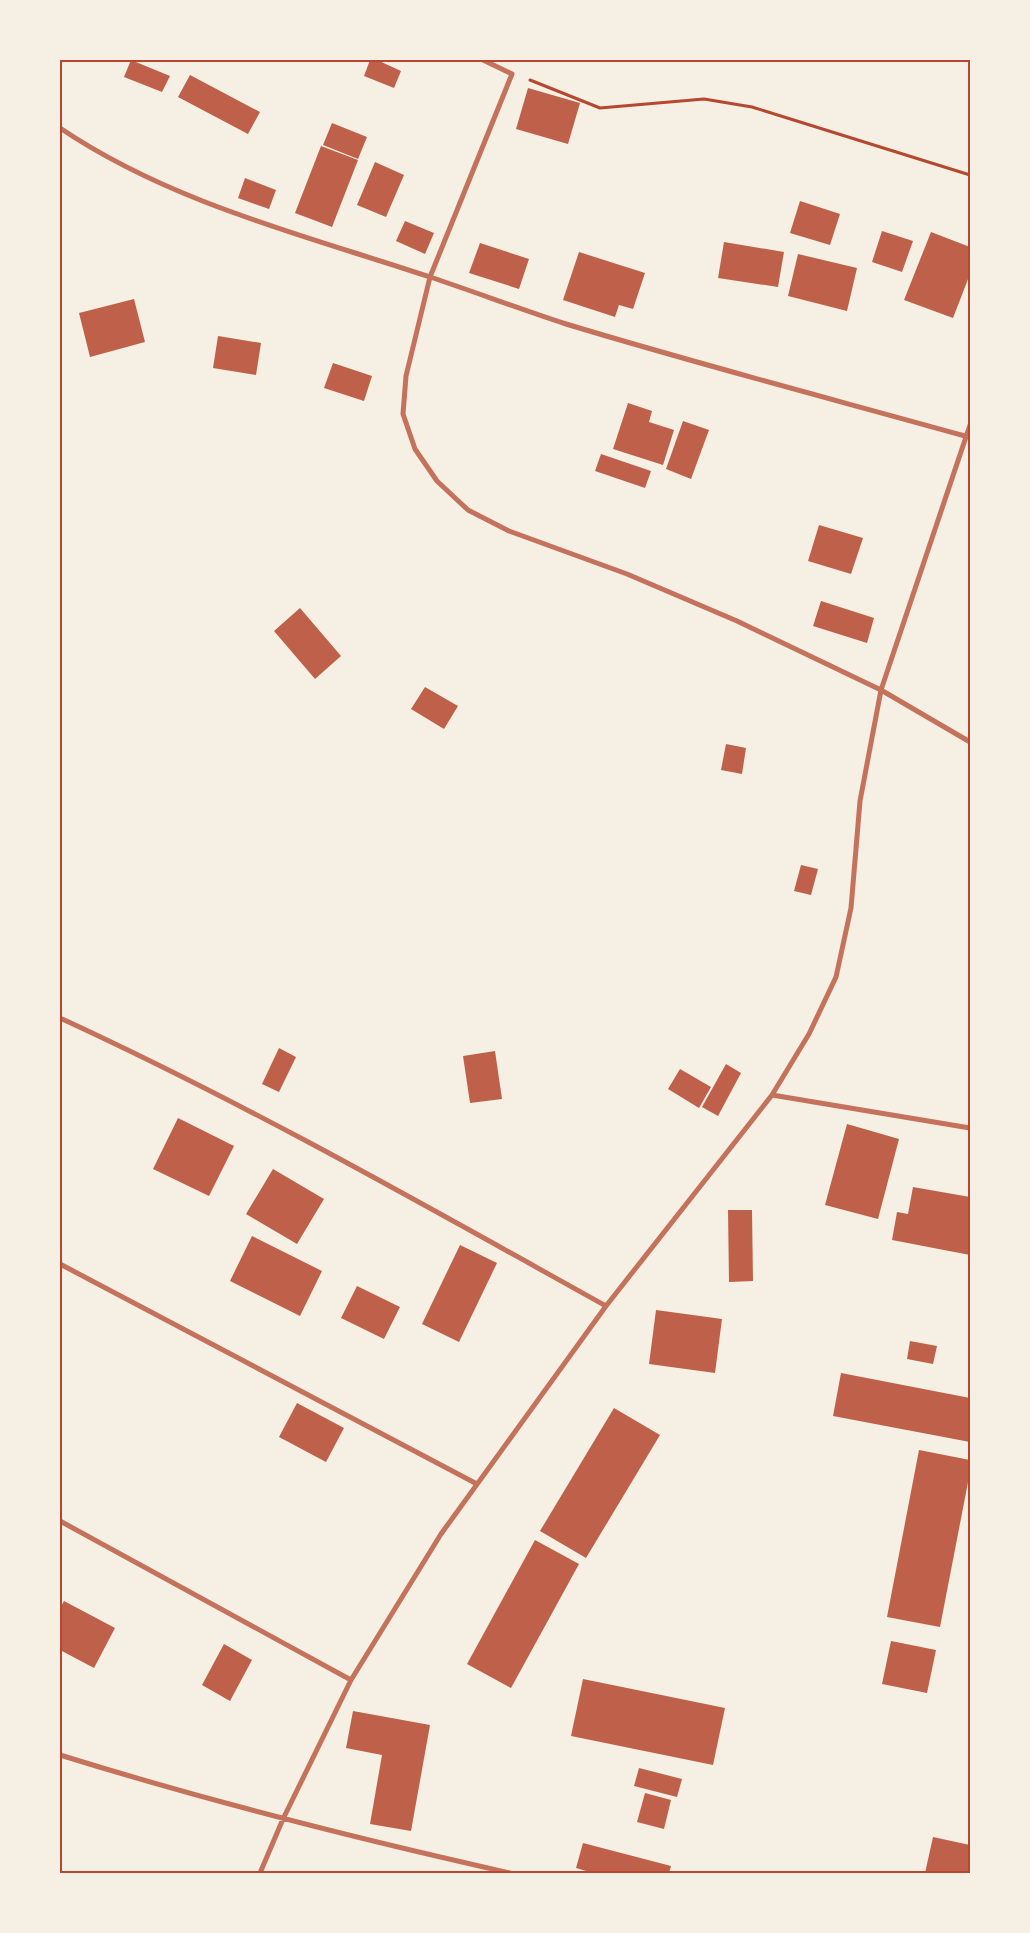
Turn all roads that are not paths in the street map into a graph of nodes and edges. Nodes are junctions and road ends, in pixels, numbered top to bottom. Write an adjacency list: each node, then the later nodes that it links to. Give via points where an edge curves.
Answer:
1 (483, 60): 3 (street, via 512,74)
2 (60, 128): 3 (street, via 96,152 182,193 273,227)
3 (430, 277): 5 (street, via 565,323); 6 (street, via 406,376 403,414 415,449 438,481 468,510 509,531 627,574 738,620)
4 (970, 425): 5 (street)
5 (965, 436): 6 (street)
6 (881, 690): 7 (street); 9 (street, via 860,801 851,908 836,977 809,1034)
7 (970, 742)
8 (60, 1018): 12 (street, via 347,1163)
9 (772, 1095): 10 (street); 12 (street)
10 (970, 1128)
11 (60, 1264): 13 (street)
12 (606, 1306): 13 (street)
13 (478, 1484): 15 (street, via 431,1550)
14 (60, 1521): 15 (street)
15 (351, 1680): 17 (street)
16 (60, 1755): 17 (street, via 169,1789)
17 (283, 1819): 18 (street); 19 (street)
18 (260, 1873)
19 (510, 1873)

